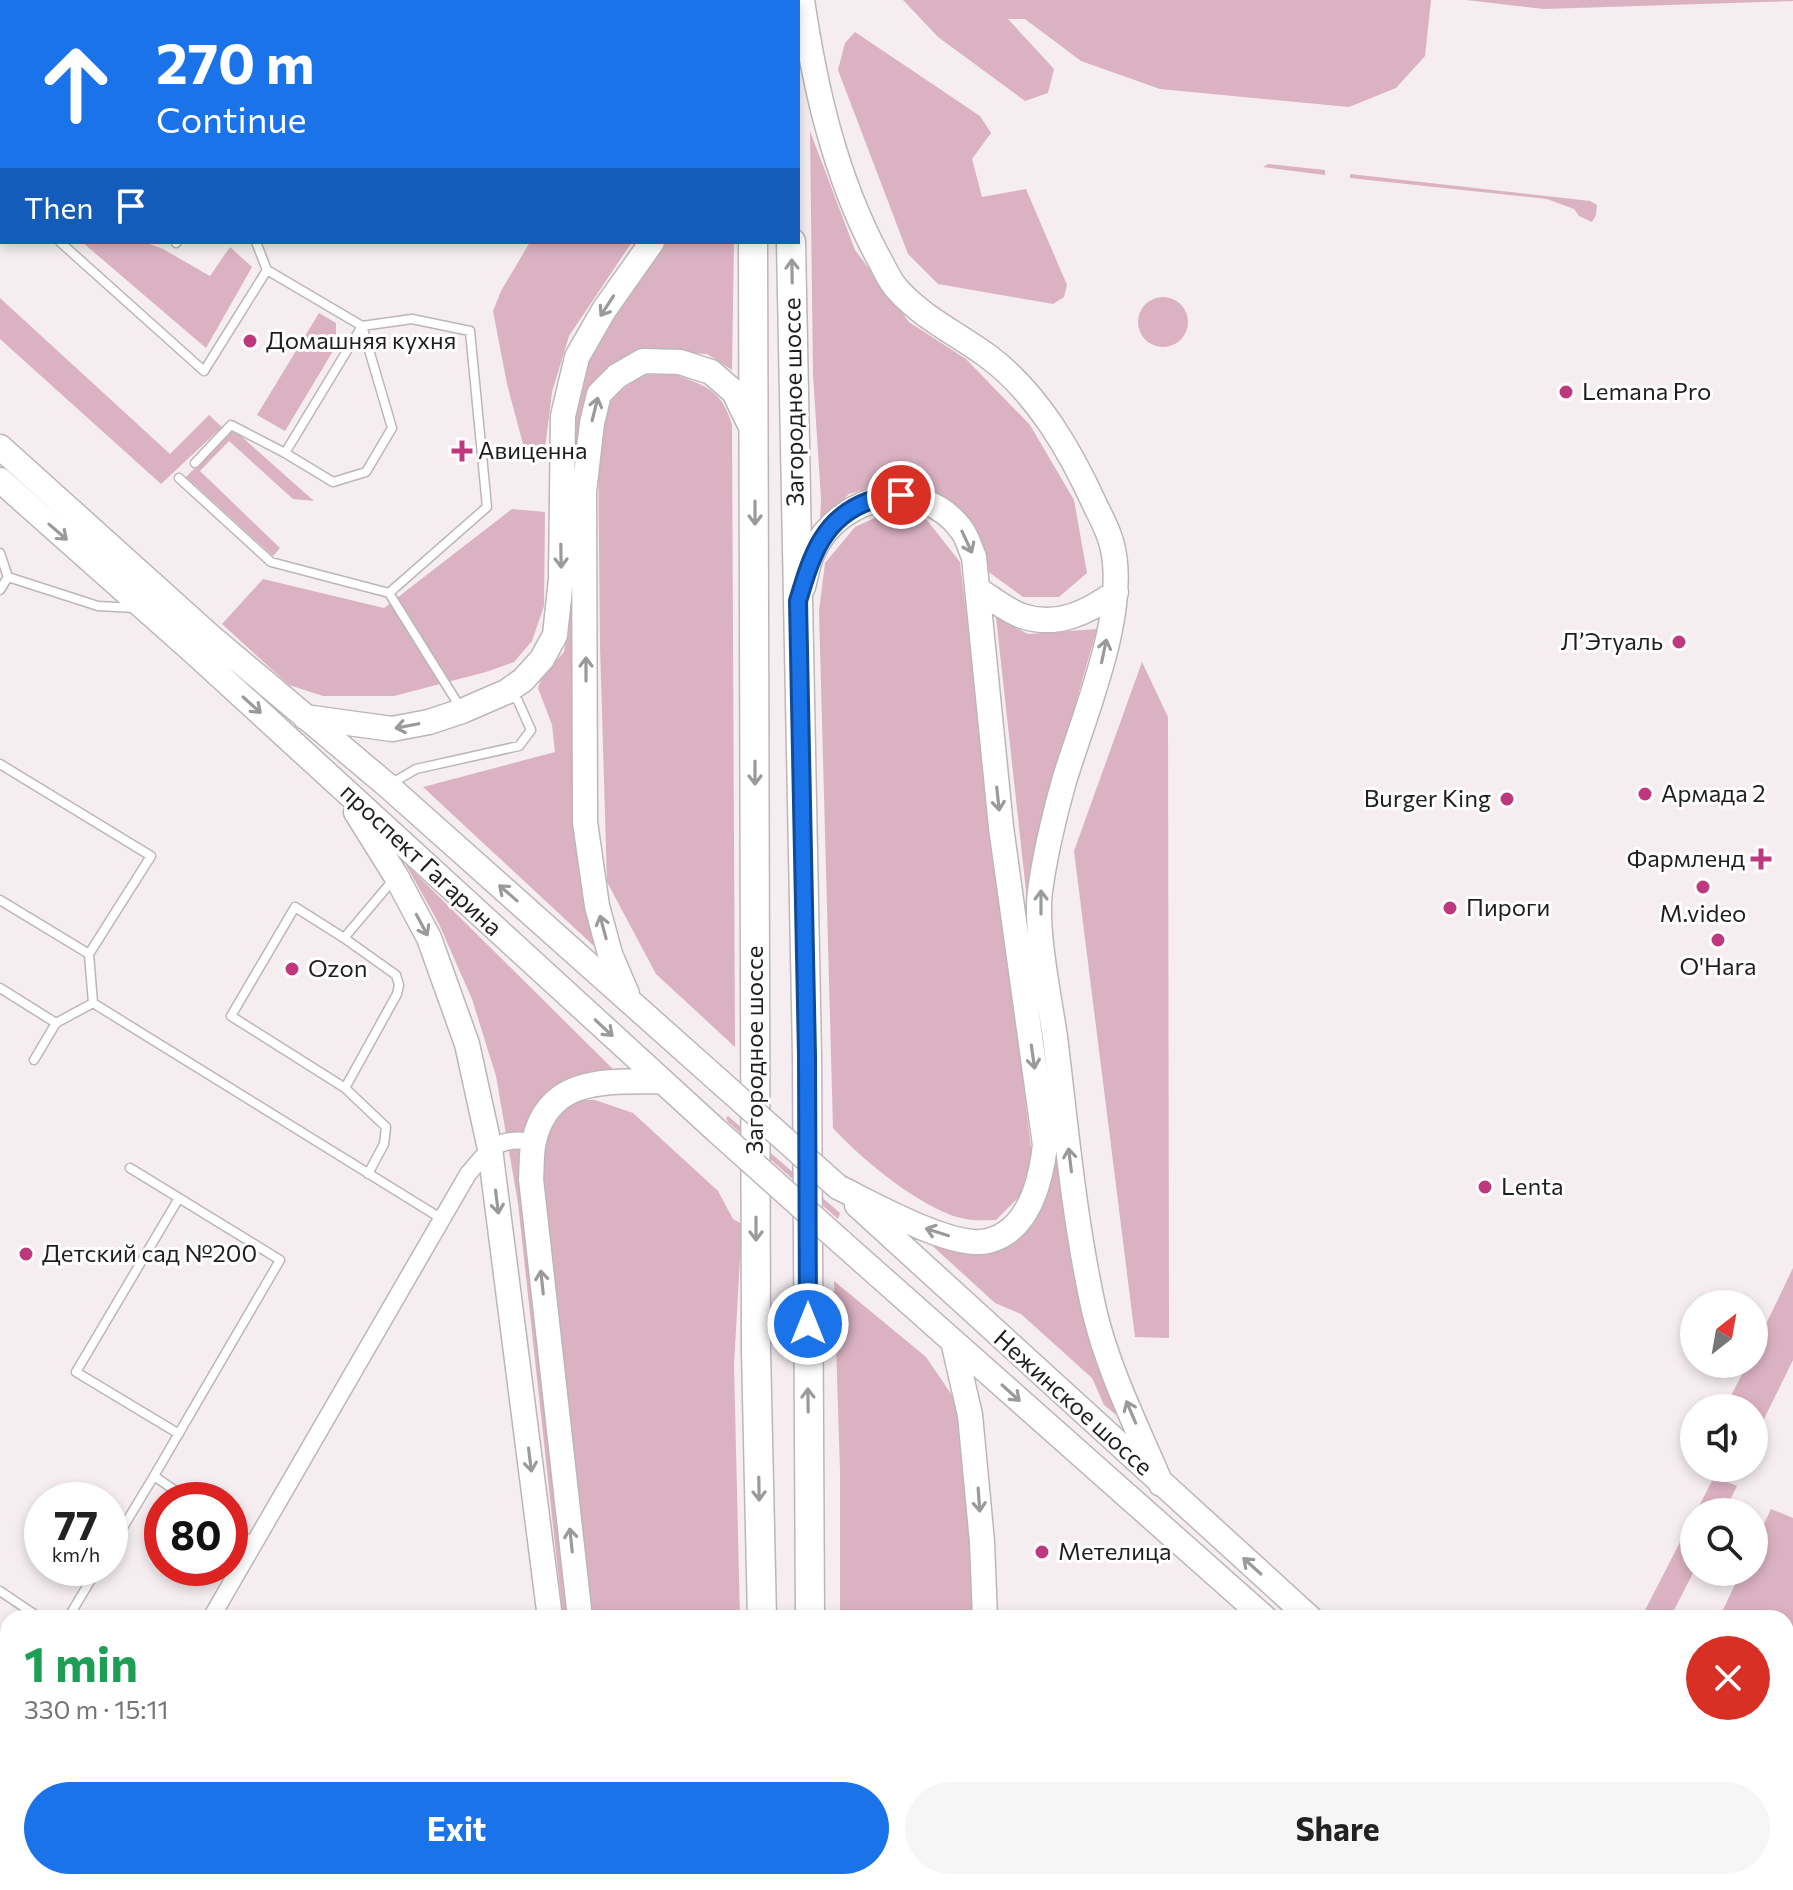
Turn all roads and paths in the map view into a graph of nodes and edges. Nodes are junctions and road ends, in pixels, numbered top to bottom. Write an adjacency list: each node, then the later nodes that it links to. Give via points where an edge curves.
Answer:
1 (802, 0): 19 (main road, via 816,85 861,225 894,287 926,317 994,361 1056,431 1111,542)
2 (62, 244): 7 (lane, via 204,371)
3 (257, 244): 7 (lane)
4 (651, 244): 23 (main road, one-way to 23, via 577,357 563,416 555,635 542,659)
5 (753, 244): 9 (highway, Загородное шоссе)
6 (791, 244): 21 (highway, Загородное шоссе, one-way to 6)
7 (267, 270): 8 (lane)
8 (362, 326): 11 (lane); 11 (lane, via 392,428 366,472 333,482); 20 (lane, via 412,319 470,331 487,507)
9 (755, 435): 34 (main road, one-way to 9, via 597,906 585,822 584,492 592,423 599,394 617,376 643,361 680,362 711,372 734,392); 63 (highway, Загородное шоссе, one-way to 63, via 756,1335)
10 (0, 447): 25 (main road, проспект Гагарина)
11 (285, 453): 12 (lane, via 231,425)
12 (195, 463)
13 (179, 478): 20 (lane, via 271,562)
14 (0, 480): 22 (main road, проспект Гагарина, one-way to 22)
15 (0, 553): 16 (lane)
16 (8, 577): 17 (lane); 22 (lane, via 98,606)
17 (0, 590)
18 (978, 590): 19 (main road, via 1021,616 1055,621 1088,611); 21 (main road, one-way to 18, via 814,550 838,519 869,501 901,495 935,506 961,528 974,557); 44 (main road, one-way to 44, via 1001,827 1045,1145 1042,1167 1032,1201 1005,1233 987,1242 928,1230)
19 (1116, 592): 52 (main road, one-way to 19, via 1095,1312 1039,897 1052,826 1101,665)
20 (389, 593): 24 (lane)
21 (798, 601): 64 (highway, Загородное шоссе, one-way to 21)
22 (145, 608): 27 (main road, проспект Гагарина, one-way to 27)
23 (506, 692): 24 (main road); 28 (lane, via 518,701 531,730 519,746 416,769)
24 (462, 711): 25 (main road, one-way to 25, via 392,729)
25 (303, 717): 28 (main road, проспект Гагарина)
26 (0, 764): 32 (lane, via 151,856)
27 (340, 786): 29 (main road); 38 (main road, проспект Гагарина, one-way to 38)
28 (388, 786): 34 (main road, проспект Гагарина, one-way to 28)
29 (396, 876): 31 (lane); 41 (main road, one-way to 41, via 429,938 467,1044)
30 (0, 900): 32 (lane)
31 (344, 938): 39 (lane, via 396,975 399,985); 39 (lane, via 295,907 231,1016)
32 (89, 954): 35 (lane)
33 (0, 988): 36 (lane)
34 (630, 1000): 44 (main road, проспект Гагарина, bridge)
35 (93, 1003): 36 (lane); 43 (lane)
36 (56, 1023): 37 (lane)
37 (34, 1060)
38 (661, 1081): 40 (main road, via 593,1083 569,1092 551,1105); 47 (main road, проспект Гагарина, bridge)
39 (345, 1088): 43 (lane, via 386,1127 384,1144)
40 (534, 1142): 41 (street, via 514,1139); 62 (main road, one-way to 40, via 531,1179)
41 (490, 1149): 46 (street, via 468,1174); 61 (main road, one-way to 61)
42 (130, 1168): 45 (lane)
43 (368, 1174): 46 (lane)
44 (838, 1187): 52 (main road, Нежинское шоссе)
45 (179, 1198): 49 (lane, via 280,1260); 49 (lane, via 76,1372)
46 (442, 1220): 55 (street)
47 (840, 1241): 48 (main road, Нежинское шоссе)
48 (953, 1341): 65 (main road, one-way to 65, via 970,1415); 66 (main road, Нежинское шоссе, one-way to 66)
49 (179, 1434): 50 (lane)
50 (154, 1476): 51 (lane); 53 (lane)
51 (163, 1482)
52 (1161, 1484): 67 (main road, Нежинское шоссе, one-way to 52)
53 (128, 1519)
54 (248, 1539): 55 (lane)
55 (256, 1545): 60 (street)
56 (87, 1586): 59 (lane)
57 (0, 1591): 58 (lane)
58 (28, 1610)
59 (73, 1610)
60 (216, 1610)
61 (549, 1610)
62 (579, 1610)
63 (762, 1610)
64 (810, 1610)
65 (985, 1610)
66 (1256, 1610)
67 (1301, 1610)

